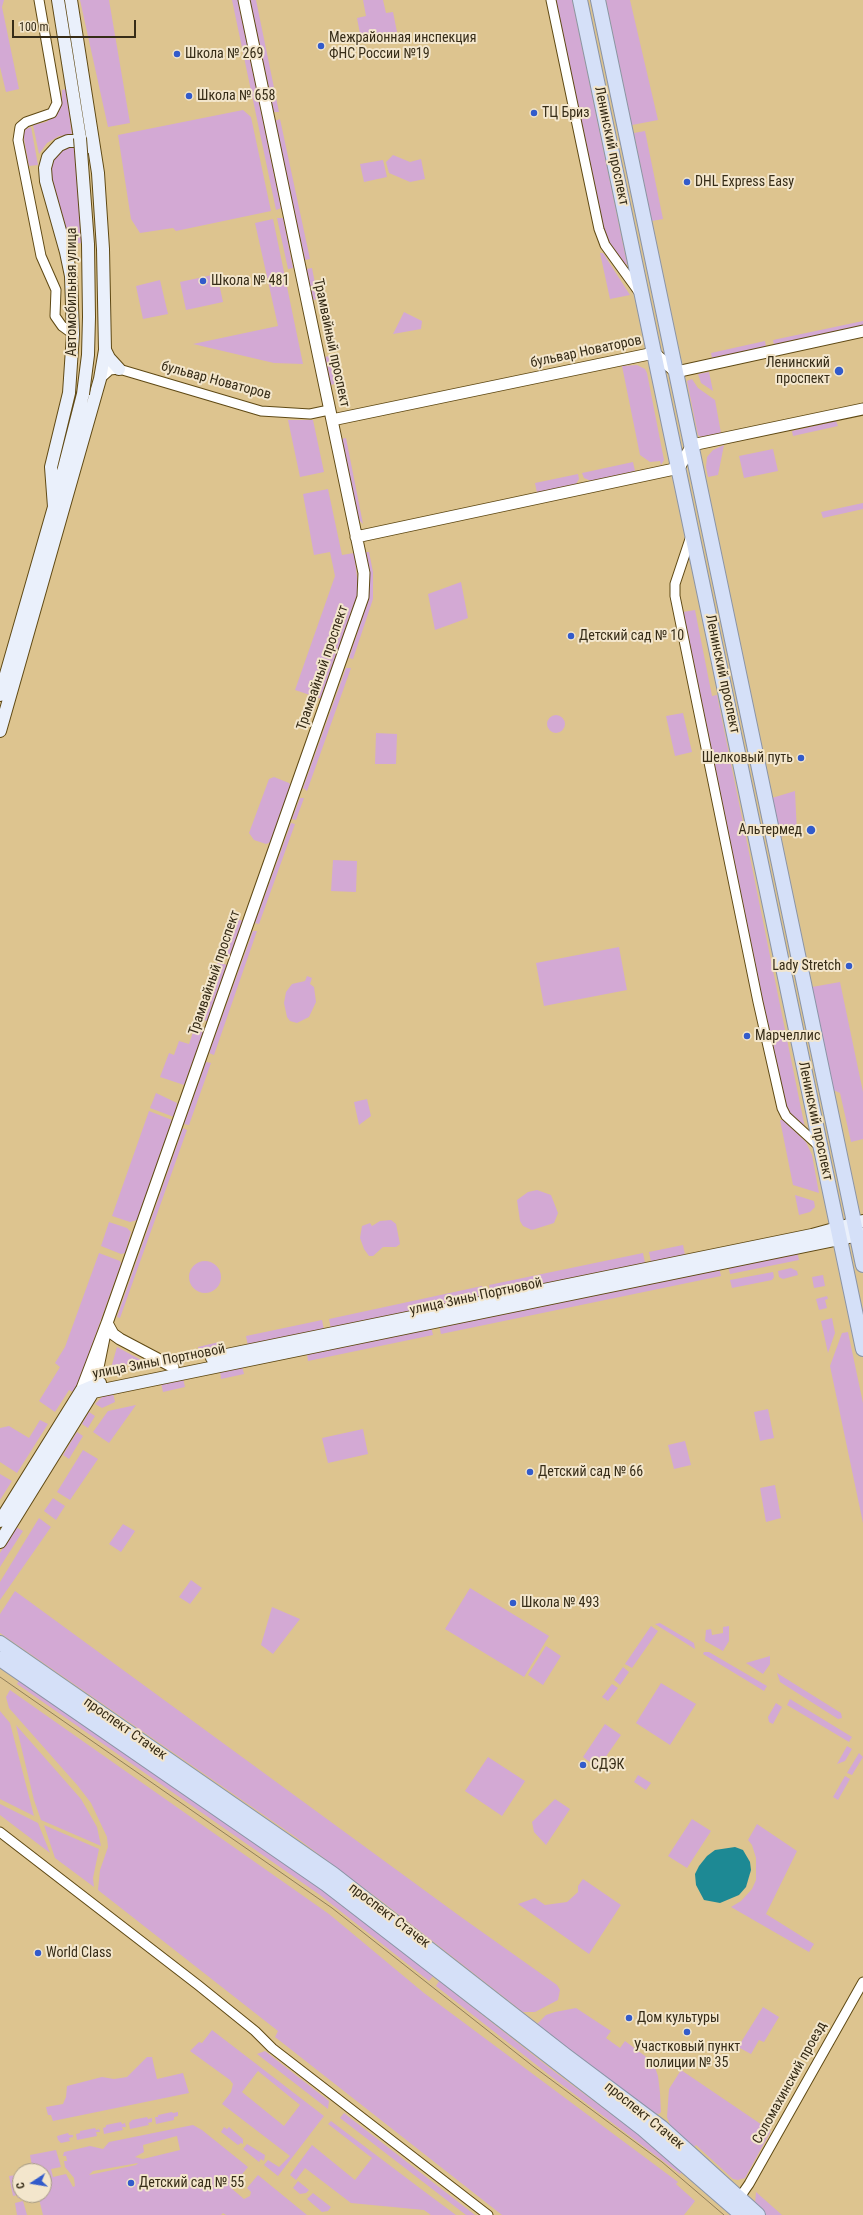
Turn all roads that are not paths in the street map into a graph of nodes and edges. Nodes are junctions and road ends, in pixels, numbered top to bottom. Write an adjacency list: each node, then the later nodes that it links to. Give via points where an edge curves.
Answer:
1 (39, 0): 10 (street, via 57,103 52,113 26,122 20,127 18,140 41,256 56,290)
2 (58, 0): 25 (main road, Автомобильная улица, bridge, via 84,168 89,316 83,394)
3 (71, 0): 8 (main road)
4 (244, 0): 21 (street, Трамвайный проспект)
5 (551, 0): 9 (street, via 599,229 606,245)
6 (580, 0): 9 (main road, Ленинский проспект)
7 (598, 0): 17 (main road, Ленинский проспект)
8 (98, 172): 11 (main road, via 89,148 76,141 59,145 48,157 45,168 46,181 71,276); 14 (main road)
9 (642, 297): 15 (main road, Ленинский проспект)
10 (56, 311): 11 (street); 13 (street, via 58,323)
11 (72, 316): 13 (main road)
12 (863, 331): 17 (street)
13 (73, 334): 25 (main road, via 69,393 52,467)
14 (105, 350): 16 (main road, via 108,358); 19 (main road)
15 (654, 353): 17 (street, бульвар Новаторов); 18 (main road, Ленинский проспект); 21 (street, бульвар Новаторов)
16 (119, 369): 19 (street, via 110,370); 21 (street, бульвар Новаторов, via 261,411)
17 (676, 372): 18 (main road); 22 (main road, Ленинский проспект)
18 (659, 376): 23 (main road, Ленинский проспект)
19 (100, 379): 29 (main road)
20 (863, 409): 22 (street)
21 (331, 415): 27 (street, Трамвайный проспект)
22 (692, 445): 23 (main road); 24 (street); 31 (main road, Ленинский проспект)
23 (674, 449): 24 (main road, Ленинский проспект)
24 (679, 468): 26 (main road, Ленинский проспект); 27 (street)
25 (54, 507): 28 (main road, Автомобильная улица)
26 (692, 533): 30 (main road, Ленинский проспект); 30 (street, via 675,584 675,596 760,1010 782,1108 786,1116)
27 (356, 537): 34 (street, Трамвайный проспект, via 364,573 361,607)
28 (0, 695)
29 (0, 731)
30 (821, 1148): 32 (main road, Ленинский проспект)
31 (859, 1228): 32 (main road, улица Зины Портновой); 33 (main road, Ленинский проспект)
32 (839, 1233): 35 (main road, Ленинский проспект); 36 (main road, улица Зины Портновой); 37 (main road, улица Зины Портновой)
33 (863, 1265)
34 (107, 1323): 36 (street, via 120,1340); 37 (street, Трамвайный проспект); 38 (street, Трамвайный проспект)
35 (863, 1348)
36 (173, 1367): 37 (main road, улица Зины Портновой)
37 (94, 1388): 38 (main road, улица Зины Портновой); 40 (main road, Трамвайный проспект)
38 (80, 1391): 39 (main road, Трамвайный проспект)
39 (0, 1521)
40 (0, 1542)
41 (0, 1643): 45 (main road, проспект Стачек, via 333,1874 565,2055 661,2126)
42 (0, 1659): 47 (main road, проспект Стачек, via 326,1884 644,2129)
43 (0, 1832): 46 (street, via 192,1980 272,2048)
44 (863, 1982): 45 (street, Соломахинский проезд)
45 (740, 2197): 48 (main road, проспект Стачек)
46 (488, 2215)
47 (742, 2215)
48 (758, 2215)

